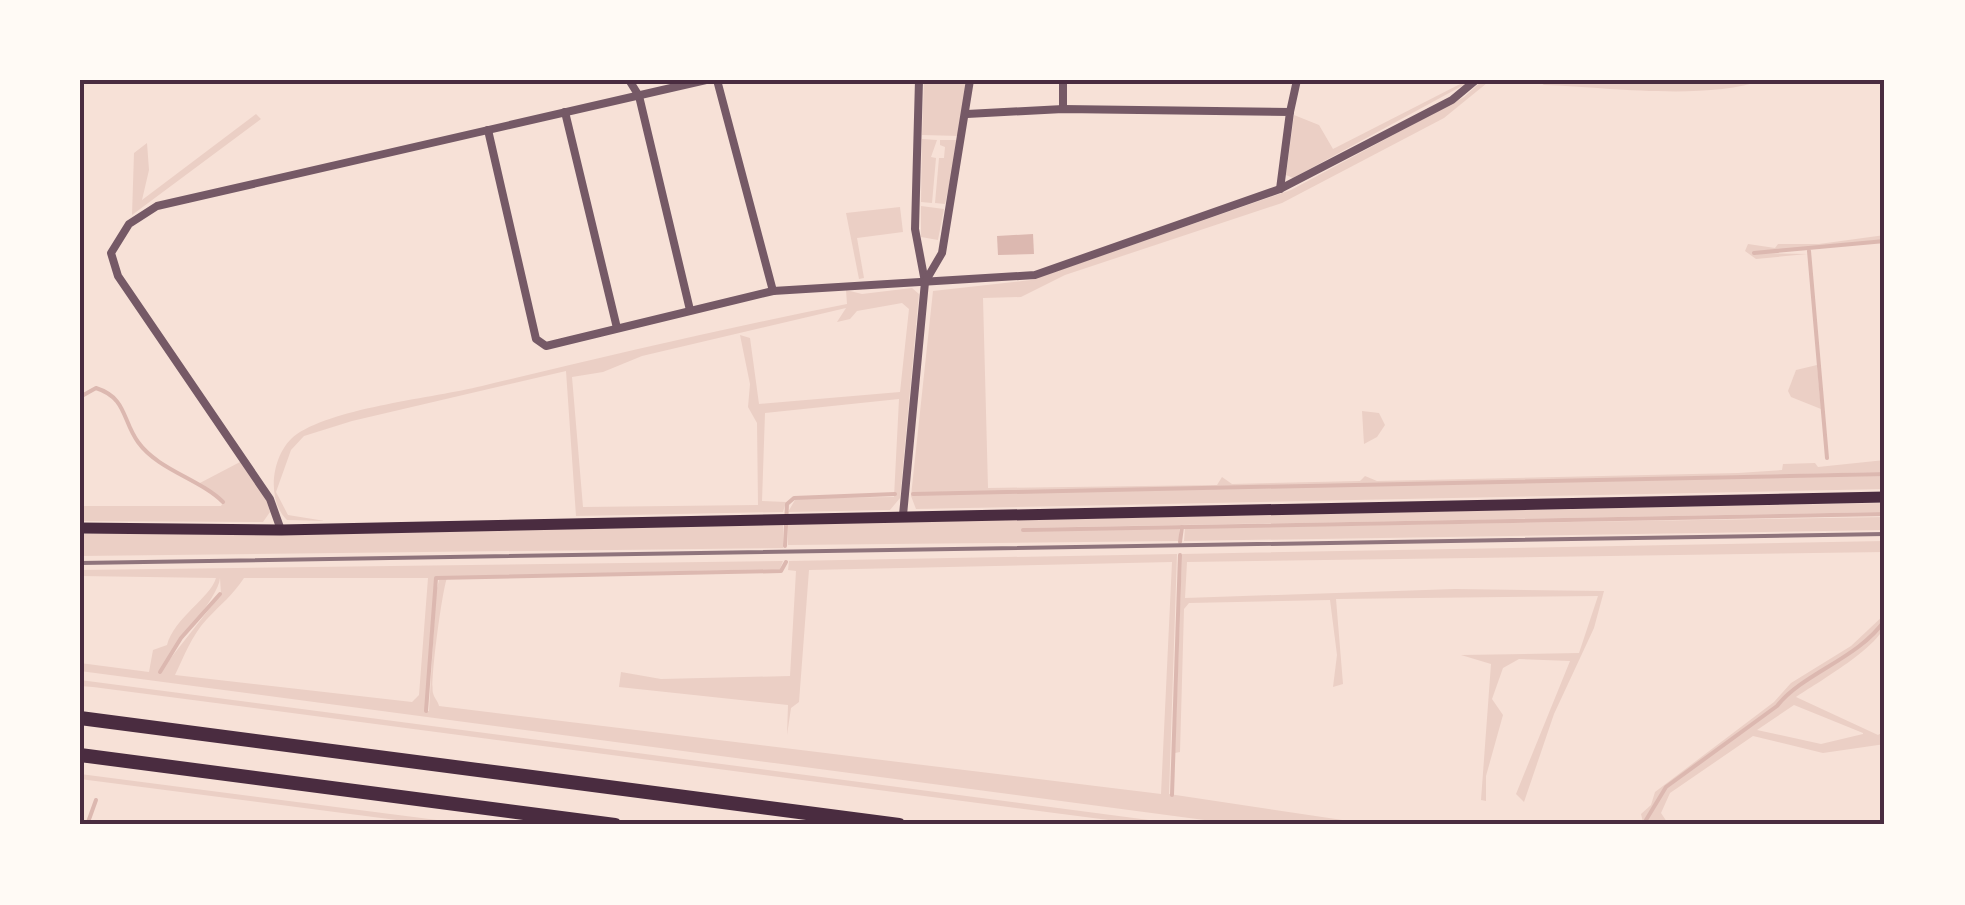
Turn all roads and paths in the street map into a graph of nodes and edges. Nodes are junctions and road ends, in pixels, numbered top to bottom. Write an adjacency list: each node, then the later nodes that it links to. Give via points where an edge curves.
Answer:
1 (630, 80): 9 (street)
2 (706, 80): 9 (street)
3 (717, 80): 17 (street)
4 (919, 80): 16 (street, via 915,229)
5 (970, 80): 13 (street)
6 (1063, 80): 10 (street)
7 (1297, 80): 12 (street)
8 (1476, 80): 15 (street, via 1452,100)
9 (639, 96): 11 (street); 18 (street)
10 (1064, 109): 12 (street); 13 (street)
11 (565, 112): 14 (street); 19 (street)
12 (1290, 112): 15 (street)
13 (968, 114): 16 (street, via 942,254)
14 (488, 130): 19 (street, via 536,339 546,346); 23 (street, via 157,206 114,242 118,276 270,498)
15 (1280, 189): 16 (street, via 1034,274)
16 (925, 282): 17 (street); 21 (street)
17 (773, 291): 18 (street)
18 (690, 310): 19 (street)
19 (617, 328)
20 (1885, 496): 21 (main road)
21 (904, 515): 23 (main road)
22 (80, 528): 23 (main road)
23 (280, 530)
24 (80, 718): 27 (highway)
25 (80, 755): 26 (highway)
26 (615, 825)
27 (899, 825)

